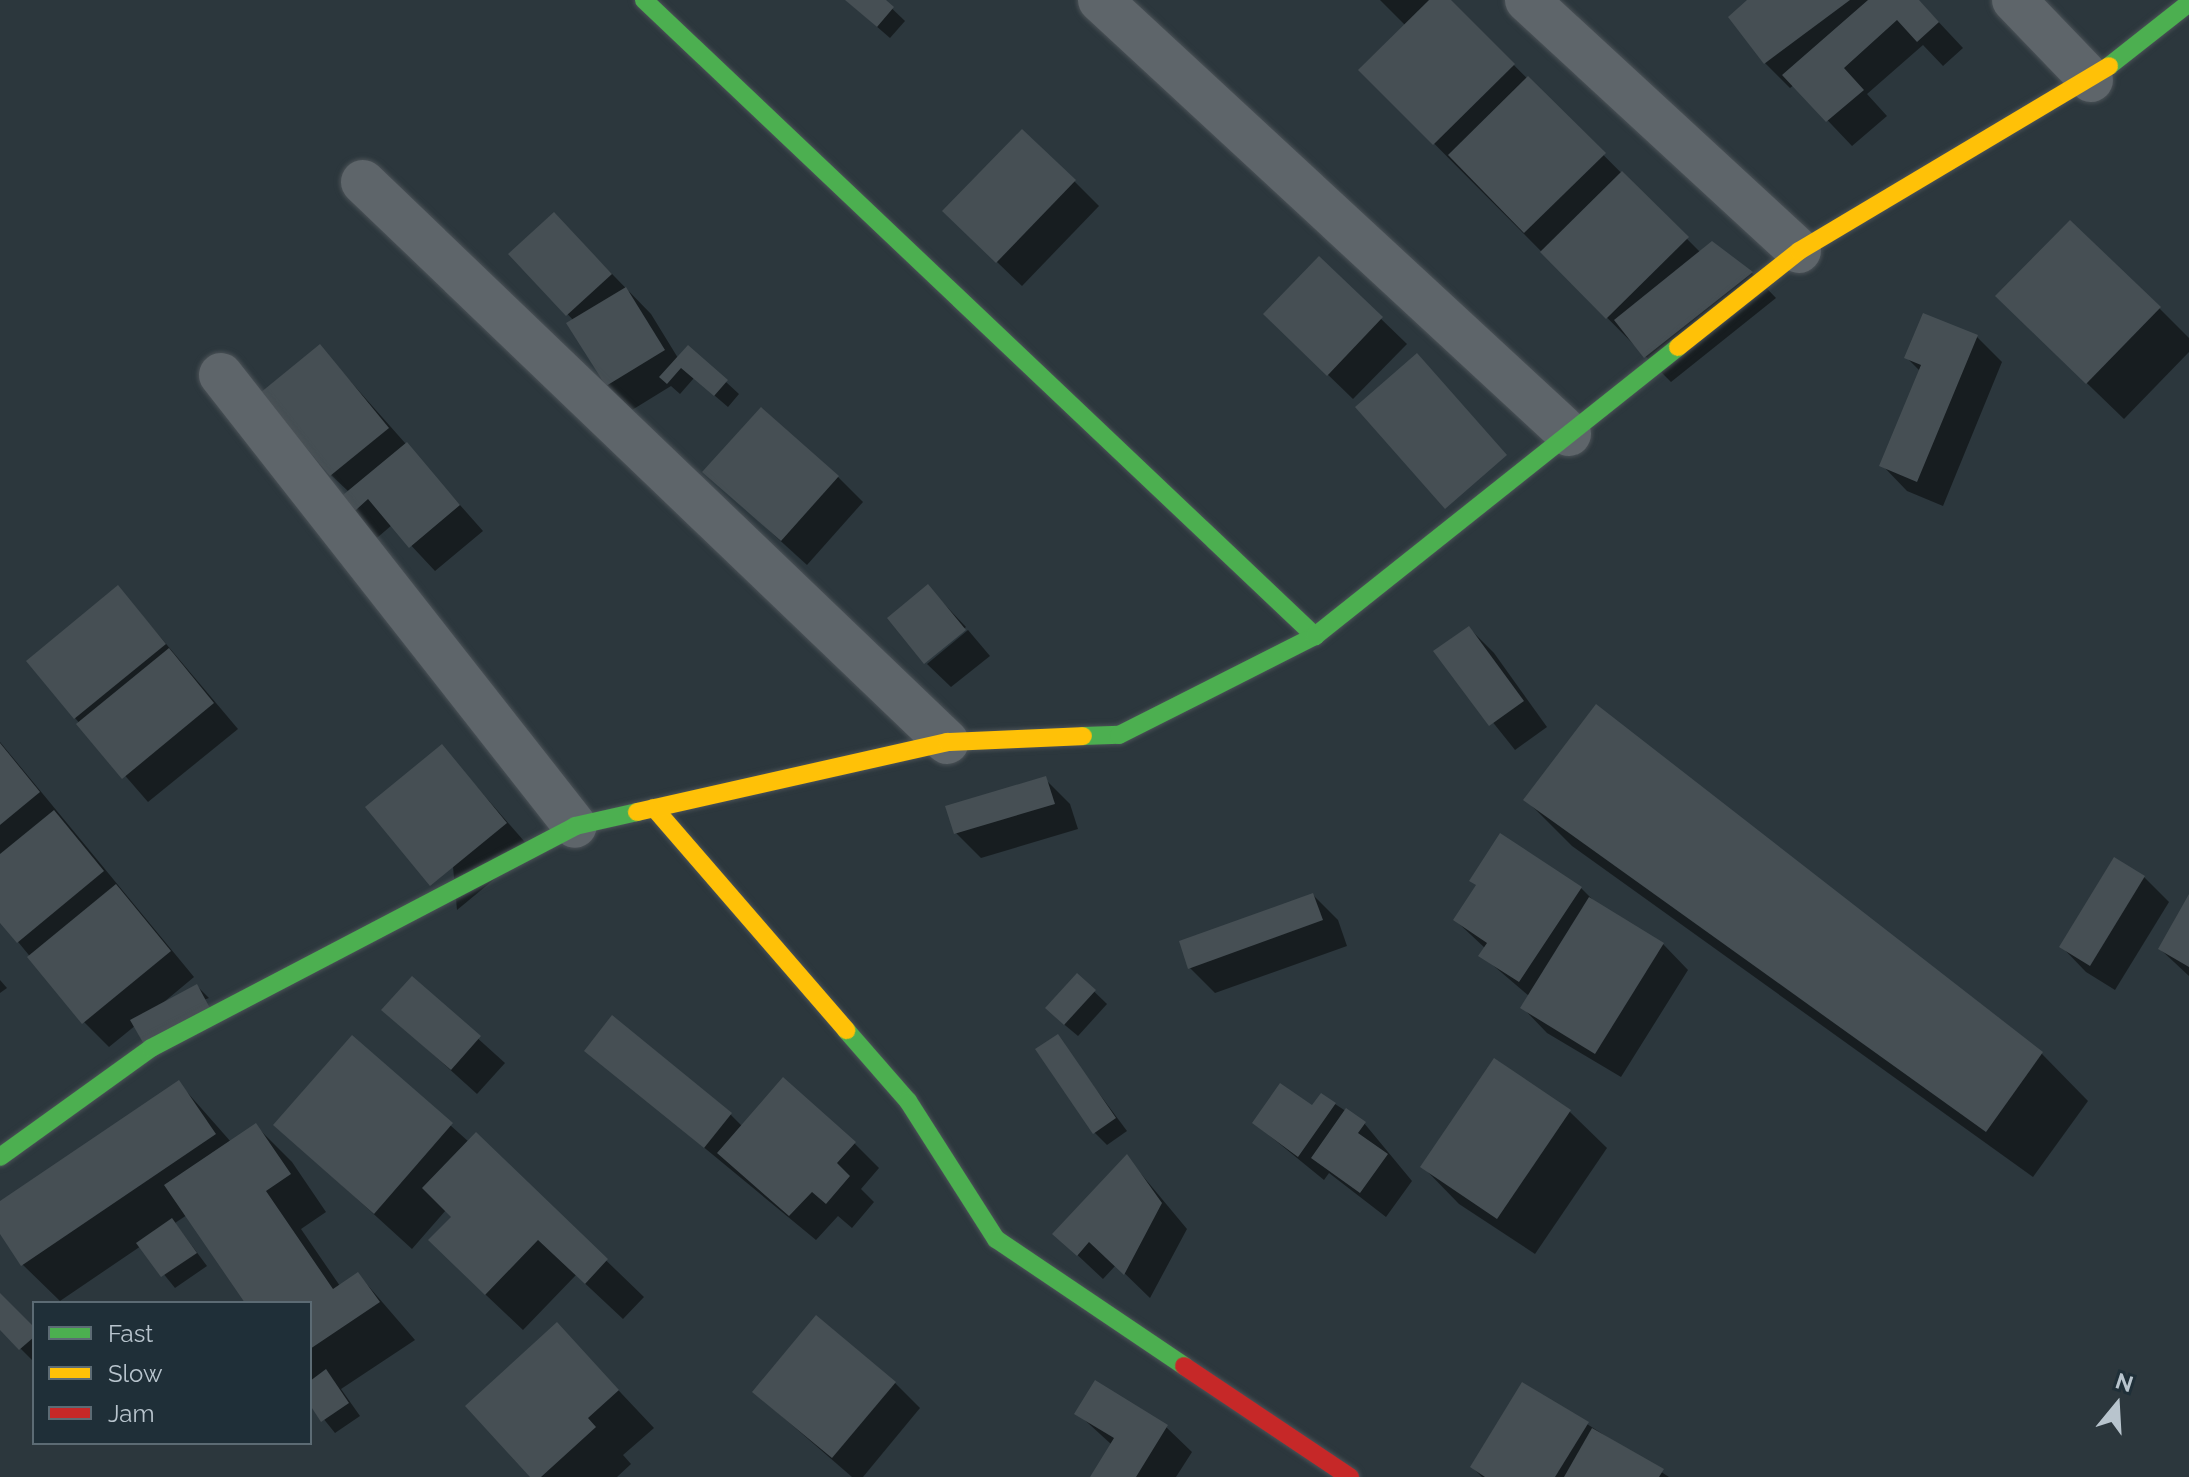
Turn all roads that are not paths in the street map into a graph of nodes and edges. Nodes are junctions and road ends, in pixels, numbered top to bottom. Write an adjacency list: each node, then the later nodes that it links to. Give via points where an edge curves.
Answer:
1 (644, 0): 11 (street)
2 (1100, 0): 10 (street)
3 (1527, 0): 8 (street)
4 (2014, 0): 6 (street)
5 (2189, 3): 6 (street)
6 (2091, 80): 8 (street)
7 (363, 182): 12 (street)
8 (1799, 251): 10 (street)
9 (221, 375): 14 (street)
10 (1569, 434): 11 (street)
11 (1315, 636): 12 (street, via 1119,735)
12 (947, 742): 13 (street)
13 (654, 808): 14 (street); 16 (street, via 908,1101 996,1239)
14 (575, 826): 15 (street, via 151,1048)
15 (0, 1157)
16 (1350, 1477)

